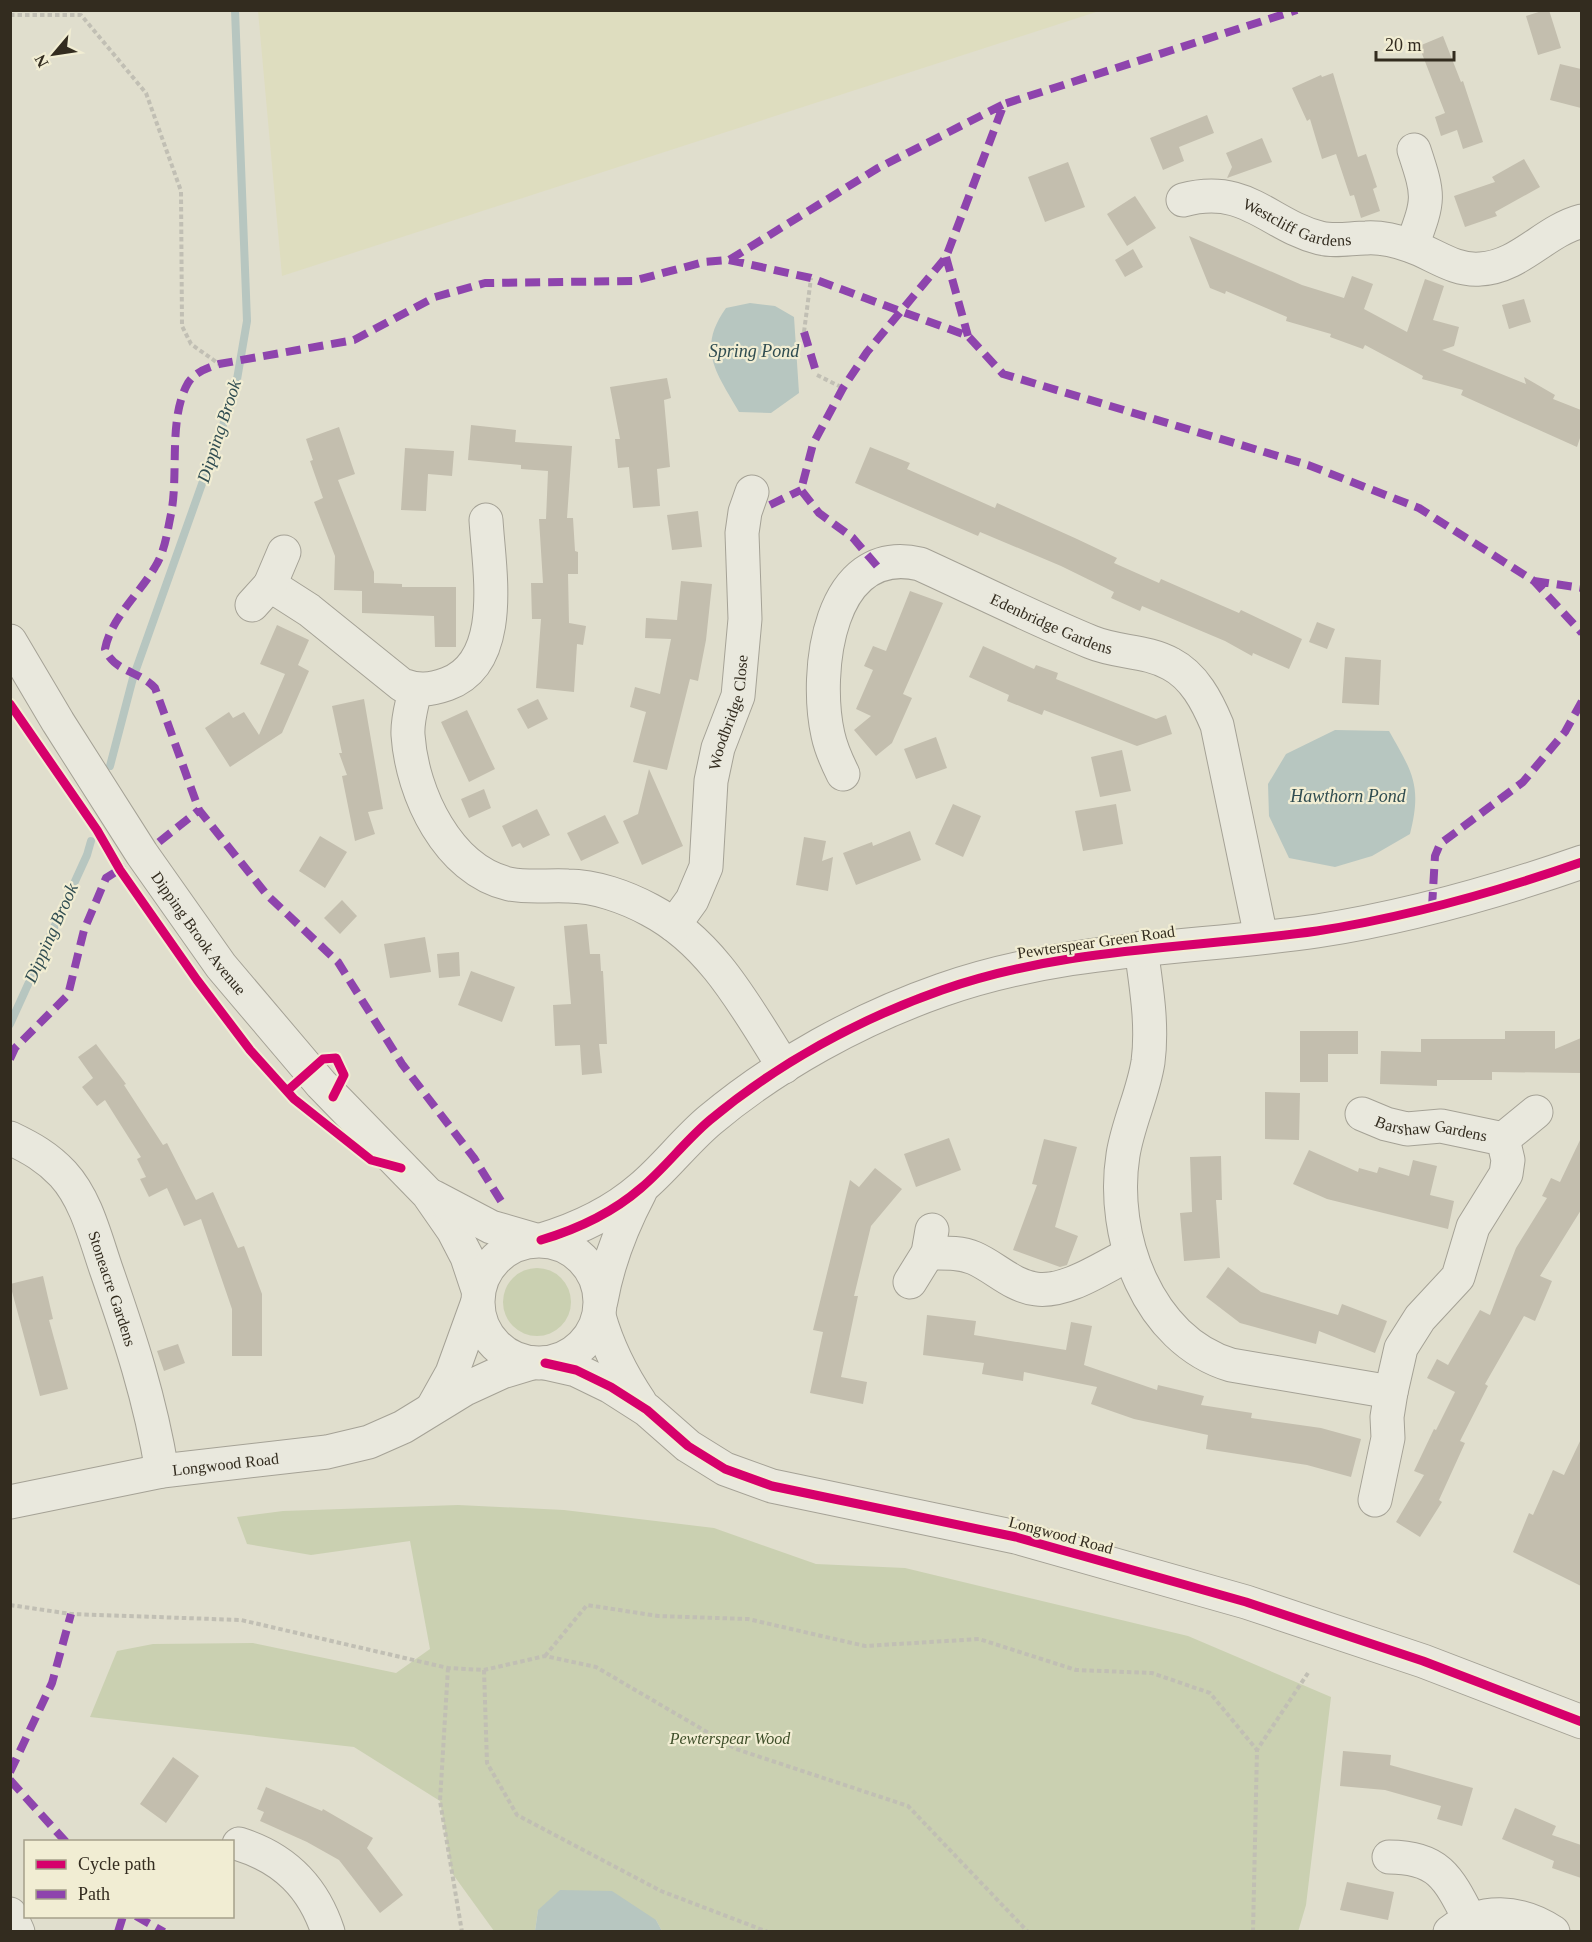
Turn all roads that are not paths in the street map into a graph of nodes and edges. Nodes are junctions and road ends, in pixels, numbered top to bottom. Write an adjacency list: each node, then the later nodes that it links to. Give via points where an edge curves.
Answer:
1 (1414, 150): 4 (street, via 1427,196)
2 (1177, 204): 4 (street, Westcliff Gardens, via 1201,195 1222,197 1256,207 1323,239 1369,238)
3 (1581, 221): 4 (street, Westcliff Gardens, via 1554,231 1517,258 1493,268 1478,270 1451,265)
4 (1412, 246)
5 (752, 492): 12 (street, Woodbridge Close, via 742,533 745,619 738,696 718,748 711,781 706,867 692,900)
6 (485, 514): 9 (street, via 489,607 481,655 456,681 435,689)
7 (284, 552): 9 (street, via 261,595 326,623 389,677)
8 (10, 641): 21 (street, Dipping Brook Avenue, via 136,844 221,966 321,1084)
9 (415, 690): 12 (street, via 408,734 419,783 442,834 467,863 511,885 600,890 650,909)
10 (845, 777): 13 (street, Edenbridge Gardens, via 828,735 824,711 829,640 839,602 861,575 877,566 906,561 920,564 1093,643 1154,657 1187,676 1217,725)
11 (1581, 862): 13 (street, Pewterspear Green Road, via 1432,907 1318,931)
12 (674, 925): 15 (street, via 702,948 723,974)
13 (1261, 937): 14 (street, Pewterspear Green Road)
14 (1141, 948): 15 (street, Pewterspear Green Road, via 1056,960 940,990 882,1014); 23 (street, via 1150,1012 1148,1062 1130,1123 1120,1180)
15 (784, 1067): 20 (street, Pewterspear Green Road, via 708,1122)
16 (1361, 1112): 19 (street, Barshaw Gardens, via 1407,1129 1441,1126)
17 (1536, 1112): 19 (street)
18 (10, 1138): 31 (street, Stoneacre Gardens, via 38,1151 64,1175 86,1210 140,1366)
19 (1503, 1139): 28 (street, Barshaw Gardens, via 1508,1160 1506,1174 1473,1227 1458,1277 1409,1332 1401,1348)
20 (642, 1188): 22 (street, Pewterspear Green Road, via 591,1222); 26 (street, Pewterspear Green Road, via 608,1262)
21 (428, 1194): 22 (street, Dipping Brook Avenue, via 491,1227); 25 (street, Dipping Brook Avenue, via 453,1230)
22 (539, 1240): 25 (street, via 524,1241 499,1255 482,1277); 26 (street, via 557,1243 576,1253 591,1269 599,1289)
23 (1130, 1254): 24 (street, via 1071,1283 1038,1290 1022,1286 973,1257 956,1254 930,1241); 28 (street, via 1165,1320 1178,1336 1210,1359)
24 (910, 1282)
25 (478, 1297): 27 (street, via 481,1322 489,1338 502,1351); 29 (street, Longwood Road, via 452,1373)
26 (599, 1309): 27 (street, via 592,1333 579,1348 563,1358); 30 (street, Longwood Road, via 607,1345 623,1377)
27 (538, 1363): 29 (street, Longwood Road, via 502,1372); 30 (street, Longwood Road, via 576,1370)
28 (1389, 1405): 32 (street, Barshaw Gardens, via 1388,1438)
29 (432, 1408): 31 (street, Longwood Road, via 369,1442 327,1452)
30 (647, 1410): 34 (street, Longwood Road, via 688,1446 725,1469 772,1486 1016,1537 1246,1602 1423,1661)
31 (162, 1471): 33 (street, Longwood Road)
32 (1375, 1500)
33 (10, 1502)
34 (1581, 1722)
35 (232, 1839): 40 (street, via 291,1870 315,1901)
36 (1389, 1857): 38 (street, via 1413,1857 1435,1868 1454,1889)
37 (10, 1914): 39 (street)
38 (1460, 1925): 41 (street, via 1495,1913 1525,1919)
39 (18, 1932)
40 (328, 1932)
41 (1552, 1932)

